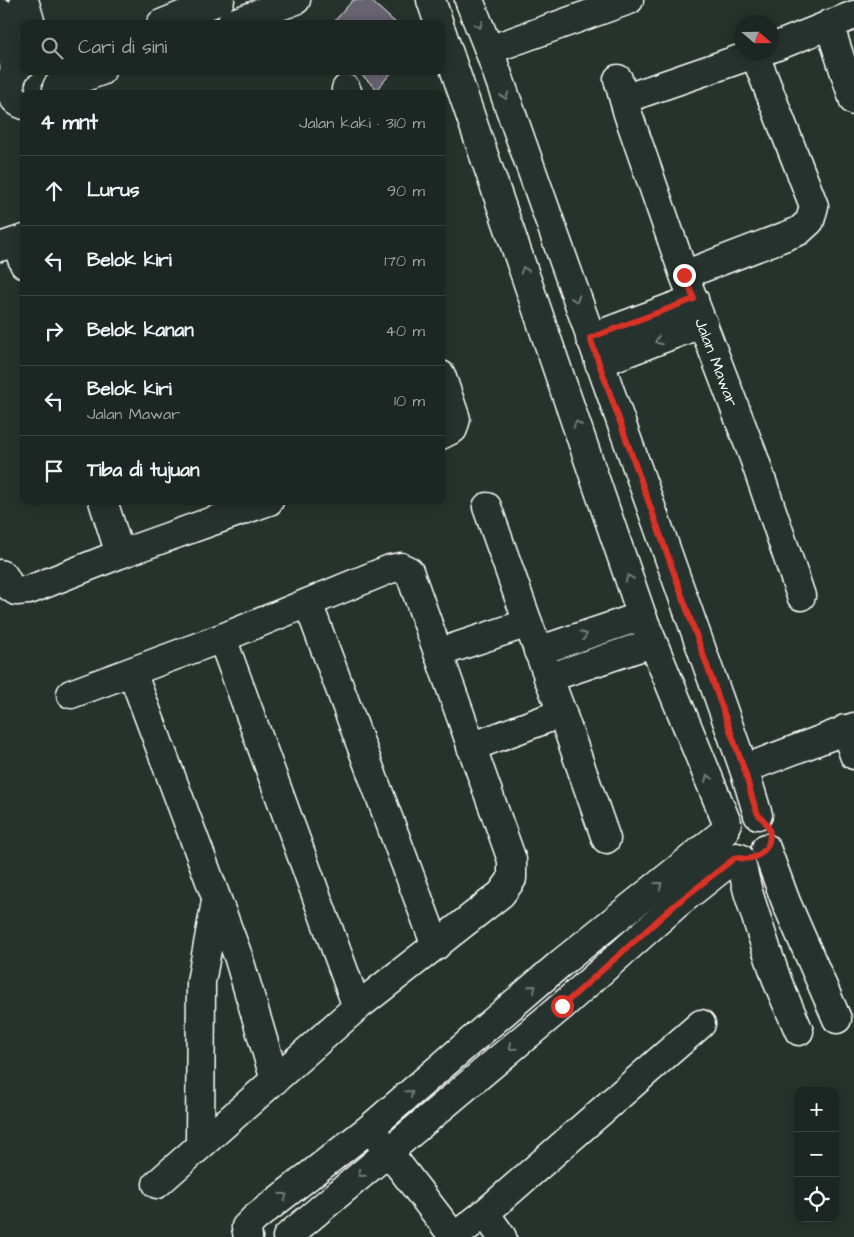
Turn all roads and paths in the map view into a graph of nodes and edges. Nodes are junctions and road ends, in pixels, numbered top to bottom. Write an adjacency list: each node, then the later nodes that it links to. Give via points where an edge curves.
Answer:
1 (24, 0): 9 (street)
2 (220, 0): 10 (street)
3 (296, 0): 11 (street)
4 (431, 0): 12 (street)
5 (469, 0): 15 (street, one-way to 15)
6 (629, 0): 15 (street)
7 (0, 12): 21 (street)
8 (854, 15): 13 (street)
9 (30, 20)
10 (172, 20)
11 (242, 20)
12 (438, 20)
13 (829, 24): 14 (street); 23 (street)
14 (779, 45)
15 (489, 50): 25 (street, one-way to 25)
16 (445, 54): 22 (street)
17 (734, 59): 24 (street, Jalan Mawar, via 621,89)
18 (765, 60): 24 (street, via 814,206 810,221 799,232)
19 (87, 75): 20 (street)
20 (55, 84)
21 (13, 88)
22 (452, 95): 36 (street, one-way to 22)
23 (854, 100)
24 (693, 299): 25 (street); 26 (street, one-way to 26); 34 (street, Jalan Mawar)
25 (590, 338): 26 (street)
26 (599, 363): 49 (street)
27 (445, 387): 28 (street, via 456,419 453,429)
28 (445, 433)
29 (104, 505): 32 (street)
30 (239, 506): 32 (street)
31 (487, 507): 37 (street)
32 (120, 554): 33 (street, via 29,590 16,591 10,587)
33 (2, 570)
34 (802, 596)
35 (308, 603): 38 (street); 41 (street, via 401,567 409,571); 56 (street)
36 (642, 616): 39 (street); 40 (street, one-way to 36)
37 (528, 623): 40 (street); 41 (street)
38 (222, 638): 42 (street); 57 (street)
39 (652, 643): 43 (street); 51 (street, one-way to 39)
40 (538, 651): 43 (street)
41 (438, 653): 47 (street)
42 (132, 672): 44 (street); 55 (street)
43 (548, 678): 45 (street)
44 (71, 694)
45 (562, 713): 47 (street); 52 (street)
46 (849, 728): 48 (street); 49 (street)
47 (471, 747): 56 (street, via 512,860 512,879 501,894)
48 (854, 756)
49 (744, 769): 50 (street)
50 (758, 815): 51 (street, via 735,815); 53 (street, via 769,830)
51 (725, 828): 54 (street, via 723,840); 62 (street, one-way to 51, via 561,963)
52 (606, 839)
53 (766, 848): 54 (street, via 750,859); 58 (street)
54 (738, 858): 60 (street, via 778,984); 64 (street, one-way to 64, via 676,904 562,1006)
55 (216, 901): 61 (street, via 238,956); 63 (street, via 201,982)
56 (436, 946): 57 (street)
57 (357, 1007): 61 (street)
58 (837, 1019)
59 (701, 1024): 66 (street)
60 (799, 1031)
61 (275, 1080): 63 (street)
62 (370, 1128): 64 (street); 67 (street, one-way to 62, via 246,1226 250,1222)
63 (200, 1145): 65 (street)
64 (388, 1151): 68 (street, one-way to 68); 69 (street)
65 (157, 1184)
66 (485, 1213): 69 (street); 70 (street)
67 (248, 1237)
68 (287, 1237)
69 (454, 1237)
70 (502, 1237)

